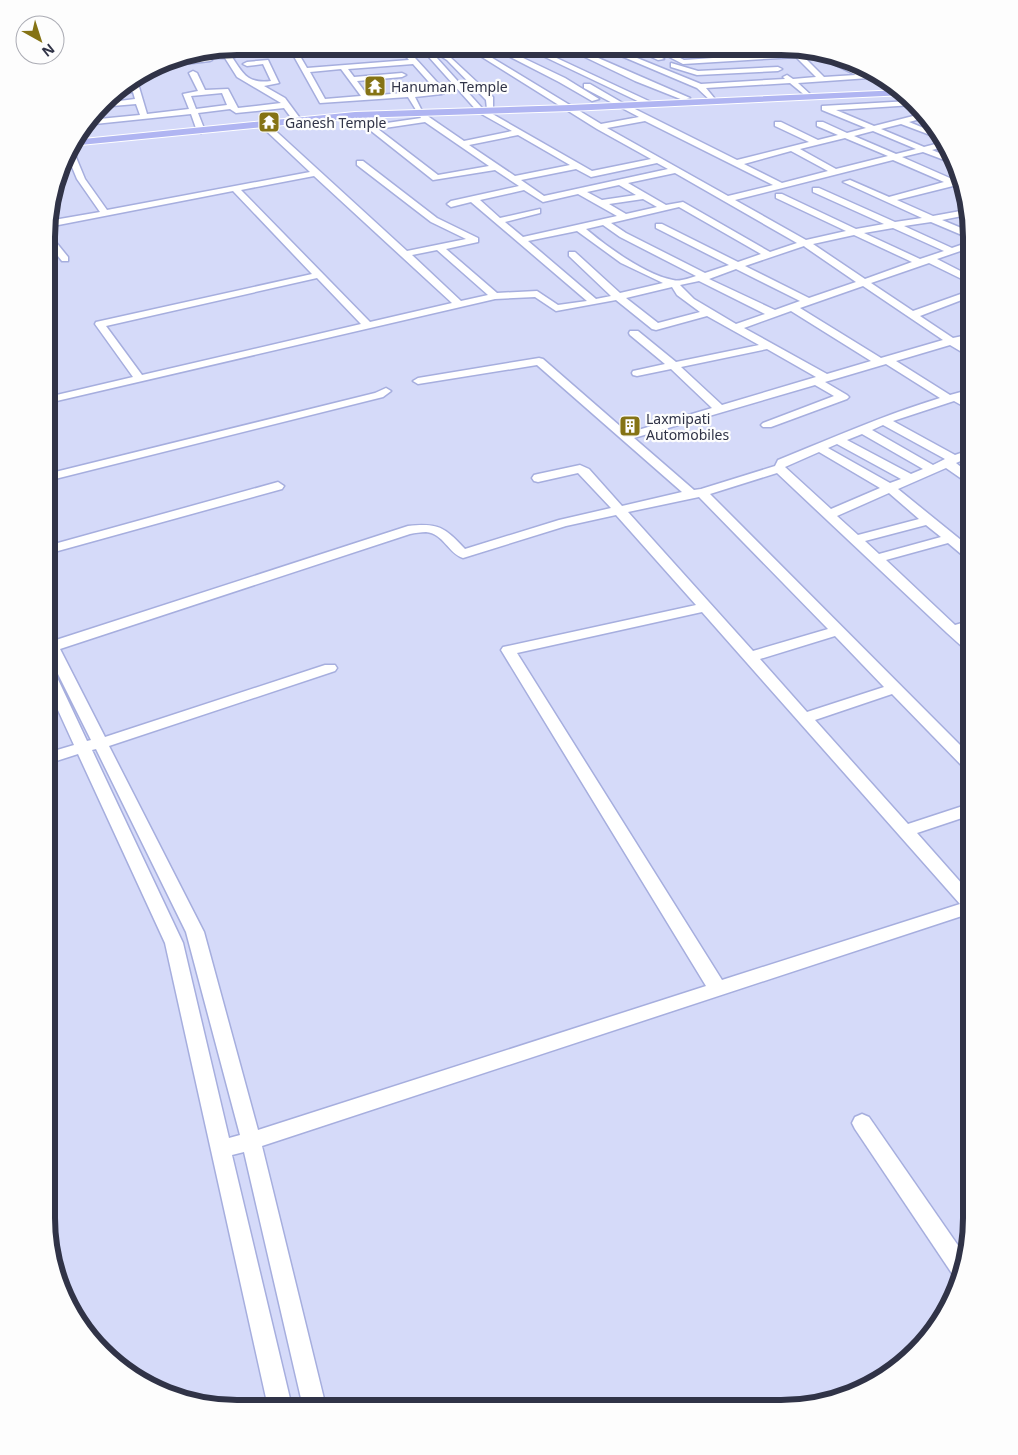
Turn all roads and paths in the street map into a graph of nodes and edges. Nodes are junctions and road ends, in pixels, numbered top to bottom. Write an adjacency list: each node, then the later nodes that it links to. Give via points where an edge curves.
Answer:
1 (228, 55): 26 (street)
2 (296, 55): 31 (street)
3 (368, 55): 29 (street)
4 (376, 55): 25 (street)
5 (408, 55): 25 (street)
6 (431, 55): 70 (street)
7 (443, 55): 70 (street, via 490,99)
8 (482, 55): 71 (street)
9 (510, 55): 40 (street)
10 (525, 55): 36 (street)
11 (549, 55): 27 (street)
12 (561, 55): 27 (street)
13 (593, 55): 27 (street)
14 (606, 55): 58 (street, via 679,88 676,89)
15 (609, 55): 47 (street)
16 (652, 55): 33 (street, via 661,59 656,60 698,73)
17 (668, 55): 23 (street, via 683,62)
18 (746, 55): 21 (street)
19 (765, 55): 30 (street)
20 (799, 56): 41 (street)
21 (736, 57): 23 (street); 32 (street)
22 (208, 60): 24 (street)
23 (708, 60): 33 (street)
24 (186, 62)
25 (415, 62): 53 (street, via 442,92)
26 (233, 65): 45 (street, via 240,75); 45 (street, via 265,62 275,83)
27 (581, 67): 36 (street); 48 (street); 57 (street)
28 (846, 67): 37 (street)
29 (344, 68): 31 (street); 39 (street)
30 (778, 69): 32 (street); 42 (street)
31 (305, 70): 56 (street, via 323,101)
32 (748, 70): 33 (street); 43 (street)
33 (719, 72): 44 (street)
34 (193, 73): 51 (street)
35 (402, 75): 39 (street)
36 (570, 76): 40 (street)
37 (863, 77): 38 (street); 41 (street)
38 (867, 77)
39 (353, 79): 56 (street)
40 (559, 79): 66 (street)
41 (822, 79): 42 (street)
42 (791, 80): 43 (street); 54 (street)
43 (760, 82): 44 (street)
44 (732, 84): 47 (street)
45 (257, 85): 65 (street)
46 (587, 86): 67 (street)
47 (700, 86): 59 (street)
48 (639, 88)
49 (129, 91): 60 (street, via 136,90)
50 (891, 92): 54 (main road)
51 (203, 93): 69 (street, via 225,91); 73 (street, via 187,94)
52 (892, 93): 55 (main road)
53 (410, 95): 56 (street); 74 (street)
54 (807, 95): 59 (main road)
55 (876, 95): 61 (street); 67 (main road)
56 (366, 98)
57 (647, 98): 58 (main road, via 662,102); 67 (main road)
58 (687, 99): 59 (main road)
59 (711, 100)
60 (140, 101): 64 (street); 77 (street)
61 (888, 104): 62 (street); 68 (street)
62 (898, 104): 63 (street); 72 (street)
63 (905, 104)
64 (112, 105)
65 (286, 105): 69 (street, via 236,111); 82 (street)
66 (604, 105): 67 (main road); 71 (main road)
67 (620, 105): 71 (main road); 80 (street)
68 (864, 106): 84 (street); 90 (street, via 825,108)
69 (232, 107): 73 (street)
70 (483, 108): 71 (main road); 74 (main road); 92 (street)
71 (569, 108): 88 (street)
72 (911, 109)
73 (194, 111): 77 (street); 91 (street)
74 (421, 113): 76 (main road); 89 (street); 98 (street)
75 (103, 114): 81 (street)
76 (355, 115): 82 (main road); 89 (street)
77 (144, 117): 79 (street)
78 (918, 117): 84 (street)
79 (130, 118): 81 (street); 95 (street)
80 (646, 118): 88 (street); 107 (street)
81 (104, 121): 83 (street)
82 (298, 121): 87 (main road)
83 (96, 122)
84 (903, 122): 90 (street); 93 (street)
85 (778, 124): 97 (street)
86 (820, 124): 94 (street)
87 (264, 125): 91 (main road); 112 (street)
88 (600, 127): 105 (street)
89 (372, 128): 109 (street, via 436,178)
90 (876, 129): 94 (street); 101 (street)
91 (201, 131): 95 (main road)
92 (522, 132): 98 (street); 108 (street)
93 (930, 133)
94 (847, 136): 97 (street); 102 (street)
95 (137, 137): 96 (main road)
96 (82, 142)
97 (818, 143): 100 (street)
98 (463, 144): 109 (street)
99 (939, 146): 101 (street)
100 (792, 149): 107 (street); 111 (street)
101 (924, 149): 102 (street); 103 (street)
102 (895, 157): 111 (street); 114 (street)
103 (945, 158)
104 (73, 159): 132 (street, via 81,179)
105 (658, 160): 108 (street, via 591,174); 110 (street)
106 (360, 163): 149 (street, via 434,220 475,240)
107 (736, 163): 118 (street)
108 (578, 166): 113 (street)
109 (496, 167): 113 (street)
110 (676, 170): 116 (street); 126 (street)
111 (836, 172): 118 (street)
112 (316, 173): 120 (street); 152 (street)
113 (514, 179): 119 (street)
114 (954, 181)
115 (955, 181): 127 (street)
116 (620, 182): 122 (street); 123 (street)
117 (847, 182): 127 (street)
118 (782, 186): 126 (street)
119 (527, 187): 122 (street, via 543,199); 125 (street)
120 (236, 188): 132 (street); 159 (street)
121 (816, 190): 140 (street)
122 (579, 191): 128 (street)
123 (644, 196): 128 (street); 130 (street)
124 (779, 196): 142 (street)
125 (473, 199): 129 (street); 136 (street)
126 (727, 199): 146 (street)
127 (889, 200): 135 (street)
128 (600, 203): 134 (street)
129 (451, 204)
130 (665, 208): 134 (street); 154 (street, via 680,204)
131 (537, 211): 136 (street)
132 (105, 213): 138 (street)
133 (961, 214): 135 (street)
134 (625, 217): 137 (street)
135 (932, 219): 140 (street); 143 (street)
136 (498, 221): 145 (street)
137 (604, 222): 141 (street); 147 (street)
138 (55, 223)
139 (659, 226): 144 (street)
140 (893, 226): 142 (street); 151 (street)
141 (579, 228): 145 (street); 163 (street, via 654,278)
142 (853, 232): 146 (street); 157 (street)
143 (963, 232)
144 (677, 236): 147 (street); 158 (street)
145 (521, 240): 167 (street)
146 (805, 243): 154 (street); 162 (street)
147 (645, 246): 161 (street)
148 (55, 247): 155 (street)
149 (438, 247): 152 (street); 164 (street)
150 (963, 247): 151 (street)
151 (952, 251): 156 (street)
152 (405, 254): 169 (street)
153 (572, 254): 166 (street)
154 (769, 255): 158 (street)
155 (65, 259)
156 (930, 259): 157 (street); 160 (street)
157 (919, 262): 162 (street)
158 (735, 266): 161 (street); 168 (street)
159 (319, 276): 174 (street); 184 (street, via 100,324)
160 (963, 276)
161 (703, 277): 163 (street); 172 (street)
162 (863, 282): 168 (street); 173 (street)
163 (674, 284): 166 (street); 171 (street, via 677,290)
164 (495, 296): 167 (street, via 537,294 556,308); 169 (street)
165 (963, 296): 173 (street)
166 (618, 297): 167 (street); 171 (street, via 656,327)
167 (594, 302)
168 (809, 302): 170 (street)
169 (459, 304): 174 (street)
170 (792, 308): 172 (street); 181 (street)
171 (708, 313): 175 (street)
172 (774, 314): 175 (street)
173 (912, 315): 178 (street)
174 (367, 326): 184 (street)
175 (737, 327): 179 (street)
176 (634, 333): 182 (street)
177 (963, 339): 178 (street)
178 (951, 341): 180 (street); 181 (street)
179 (769, 346): 182 (street); 185 (street)
180 (963, 349)
181 (883, 361): 185 (street); 190 (street)
182 (673, 365): 183 (street); 192 (street)
183 (637, 373)
184 (140, 379): 189 (street)
185 (820, 379): 192 (street); 194 (street, via 843,397)
186 (418, 381): 196 (street, via 539,362)
187 (386, 391): 204 (street)
188 (963, 395): 190 (street)
189 (55, 398)
190 (953, 398): 191 (street); 193 (street)
191 (963, 403)
192 (720, 409): 196 (street)
193 (884, 420): 195 (street); 200 (street)
194 (767, 425)
195 (862, 429): 197 (street); 202 (street)
196 (626, 437): 209 (street)
197 (840, 441): 198 (street); 206 (street)
198 (818, 447): 201 (street, via 782,463); 208 (street)
199 (963, 456): 200 (street)
200 (951, 462): 202 (street); 203 (street)
201 (779, 468): 209 (street); 211 (street)
202 (933, 470): 206 (street)
203 (963, 473)
204 (55, 476)
205 (538, 478): 210 (street, via 580,469)
206 (910, 478): 208 (street)
207 (278, 486): 215 (street)
208 (890, 488): 211 (street); 212 (street)
209 (697, 494): 210 (street); 221 (street)
210 (619, 510): 218 (street); 223 (street, via 562,523 463,554 445,536 430,528 408,530)
211 (828, 515): 214 (street)
212 (929, 520): 213 (street); 214 (street)
213 (950, 538): 216 (street); 217 (street)
214 (855, 540): 217 (street)
215 (55, 548)
216 (963, 549)
217 (876, 559): 220 (street)
218 (706, 607): 224 (street); 237 (street, via 508,650)
219 (963, 627): 220 (street)
220 (952, 630): 222 (street)
221 (838, 631): 224 (street); 228 (street)
222 (963, 640)
223 (55, 642)
224 (750, 657): 229 (street)
225 (55, 658): 230 (street)
226 (330, 668): 230 (street, via 124,737)
227 (55, 684): 230 (street)
228 (895, 688): 229 (street); 232 (street)
229 (805, 718): 234 (street)
230 (91, 745): 231 (street); 239 (street, via 195,932); 240 (street, via 143,884 174,943)
231 (55, 756)
232 (963, 757)
233 (963, 812): 234 (street)
234 (906, 831): 235 (street)
235 (963, 896)
236 (963, 909): 237 (street)
237 (718, 989): 239 (street)
238 (862, 1123): 241 (street)
239 (251, 1141): 240 (street); 243 (street)
240 (220, 1149): 242 (street)
241 (958, 1263)
242 (278, 1400)
243 (313, 1400)

